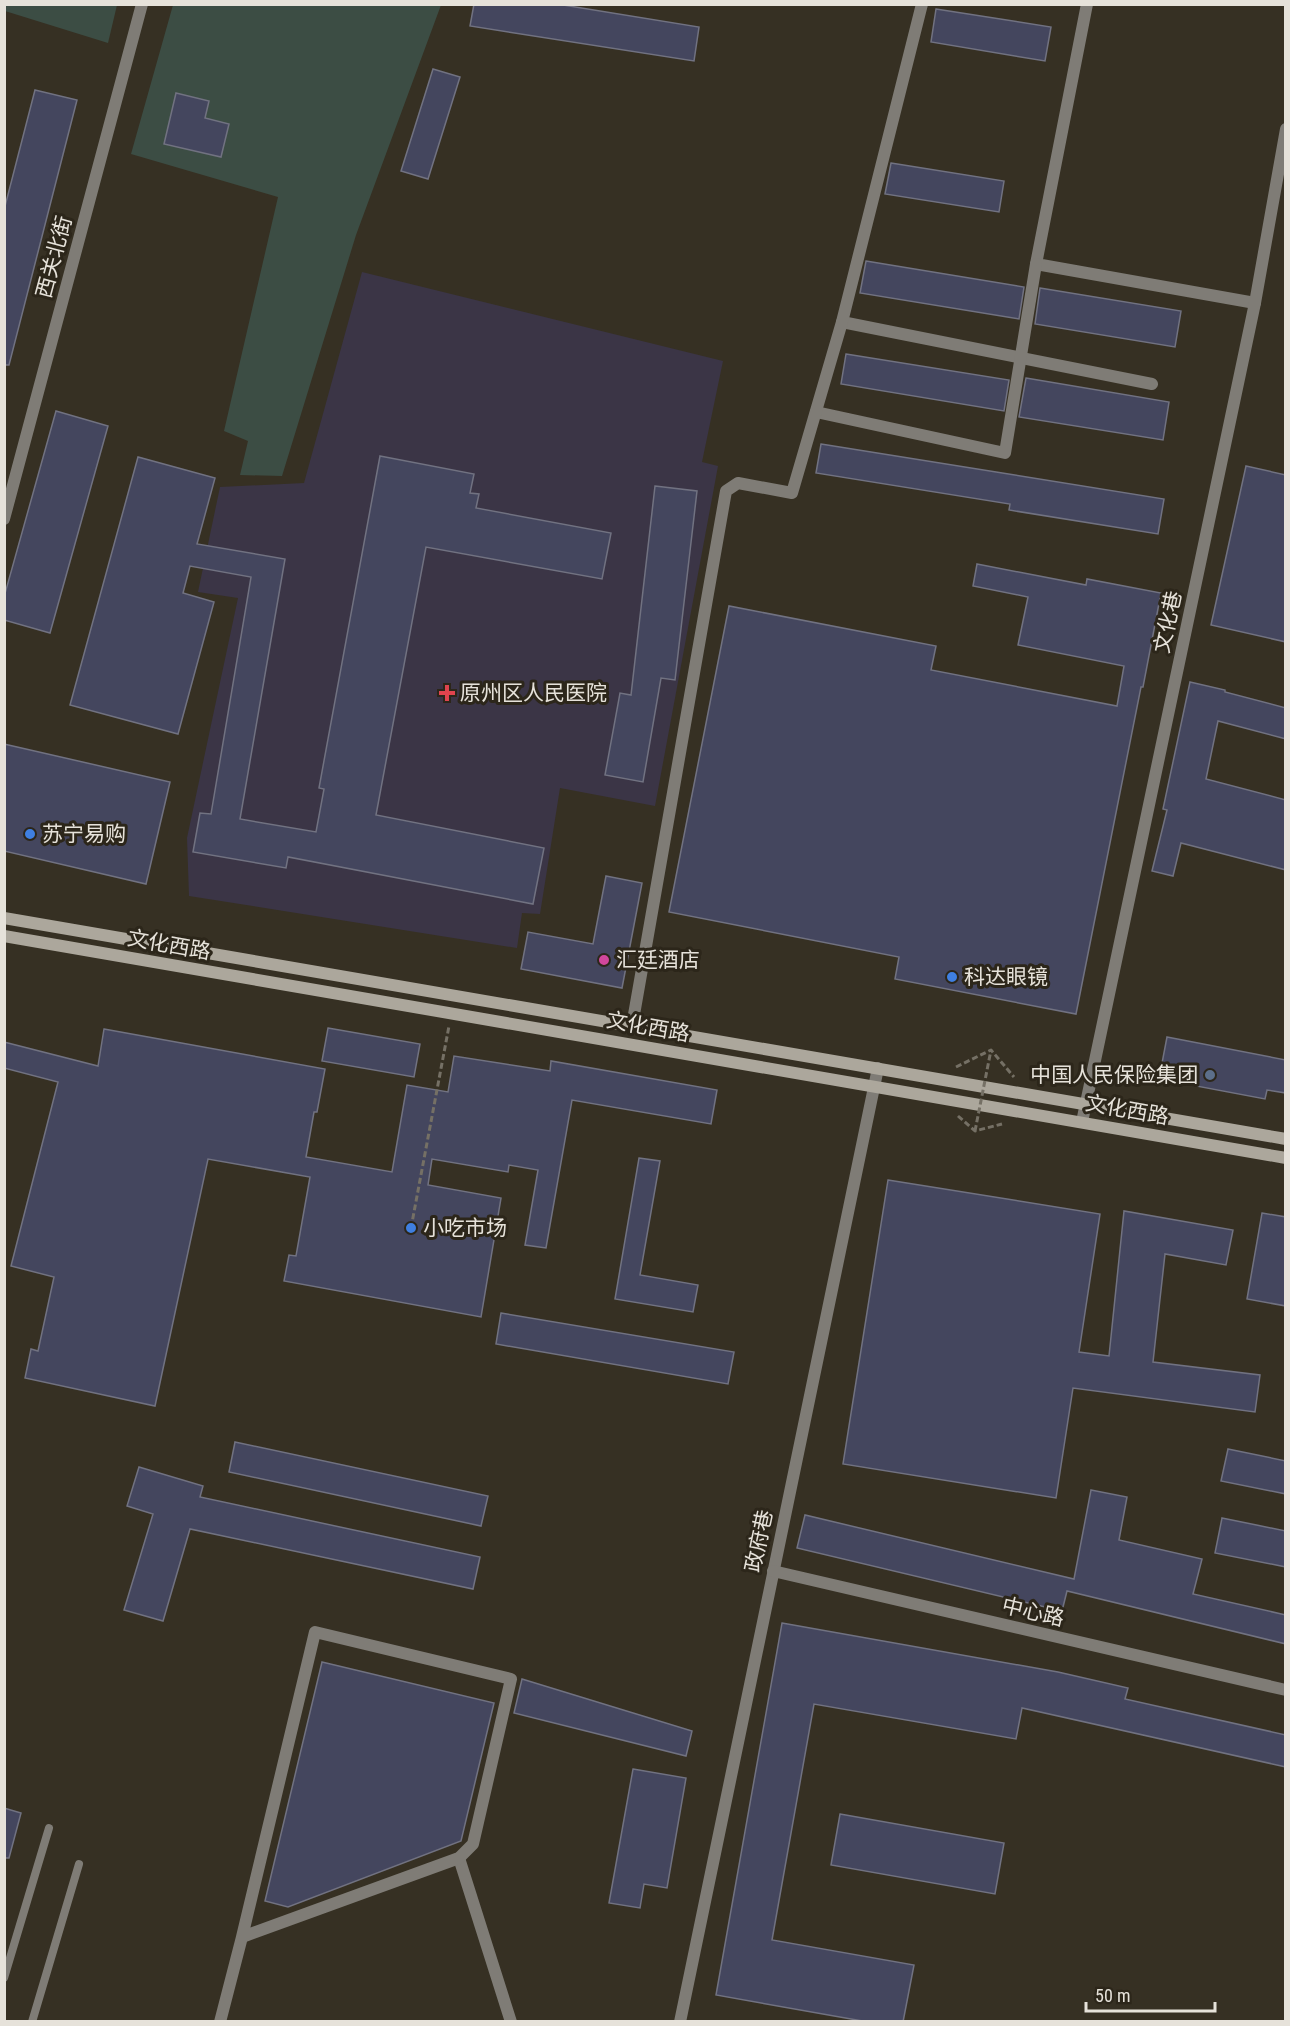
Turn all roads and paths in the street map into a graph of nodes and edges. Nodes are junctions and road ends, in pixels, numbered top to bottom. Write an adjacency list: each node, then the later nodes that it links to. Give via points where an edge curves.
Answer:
1 (142, 4): 11 (street, 西关北街)
2 (922, 4): 7 (street)
3 (1087, 4): 5 (street)
4 (1286, 129): 6 (street, 文化巷)
5 (1036, 264): 6 (street); 8 (street)
6 (1255, 303): 21 (street, 文化巷)
7 (842, 321): 8 (street); 10 (street)
8 (1019, 357): 9 (street); 10 (street, via 1005,453)
9 (1152, 384)
10 (816, 412): 15 (street, via 792,493 738,483 726,491)
11 (4, 519)
12 (4, 918): 15 (main road, 文化西路)
13 (4, 936): 14 (main road, 文化西路)
14 (452, 1013): 19 (main road, 文化西路); 26 (path)
15 (632, 1026): 17 (main road, 文化西路)
16 (991, 1050): 18 (path); 20 (path); 23 (path, bridge)
17 (879, 1068): 18 (main road, 文化西路); 19 (street, 政府巷)
18 (933, 1077): 20 (main road, 文化西路)
19 (875, 1086): 22 (main road, 文化西路); 27 (street, 政府巷)
20 (1029, 1094): 21 (main road, 文化西路)
21 (1085, 1104): 22 (street, 文化巷); 24 (main road, 文化西路)
22 (1082, 1122): 25 (main road, 文化西路)
23 (975, 1131)
24 (1286, 1139)
25 (1286, 1158)
26 (411, 1228)
27 (773, 1571): 28 (street, 中心路); 37 (street, 政府巷)
28 (1286, 1690)
29 (49, 1828): 33 (lane)
30 (459, 1858): 32 (street); 32 (street, via 473,1844 511,1679 315,1632); 36 (street)
31 (79, 1864): 34 (lane)
32 (242, 1937): 35 (street)
33 (4, 1978)
34 (32, 2022)
35 (220, 2022)
36 (511, 2022)
37 (681, 2022)

